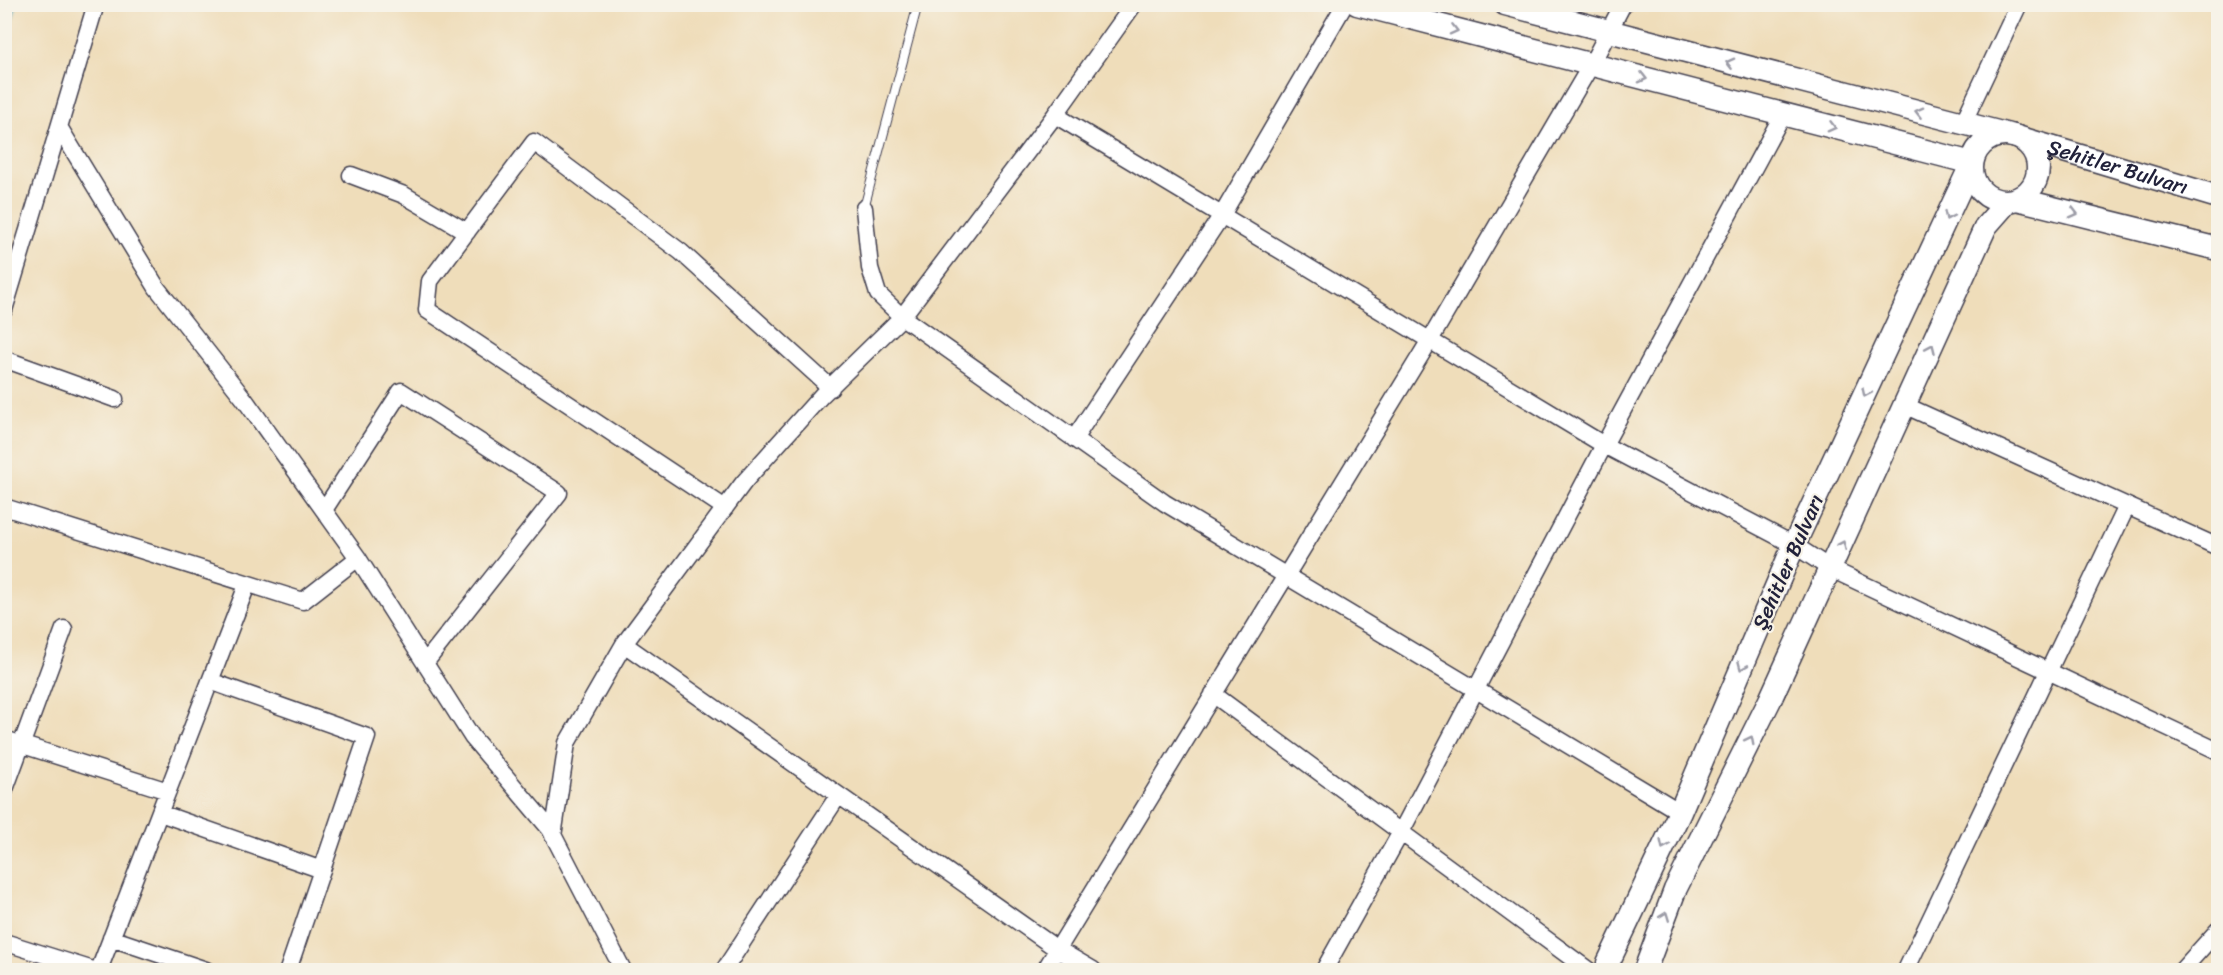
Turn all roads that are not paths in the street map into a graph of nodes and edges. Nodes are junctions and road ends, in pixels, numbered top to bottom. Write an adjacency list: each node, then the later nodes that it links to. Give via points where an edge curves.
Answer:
1 (96, 4): 14 (street)
2 (918, 4): 20 (lane)
3 (1134, 4): 12 (street)
4 (1345, 4): 21 (street)
5 (1357, 4): 10 (main road, one-way to 10)
6 (1505, 4): 9 (main road)
7 (1623, 4): 9 (street)
8 (2019, 4): 13 (street)
9 (1608, 31): 10 (street); 13 (main road, one-way to 9)
10 (1591, 65): 11 (main road, one-way to 11); 26 (street)
11 (1783, 114): 16 (main road, one-way to 16); 32 (street)
12 (1055, 115): 21 (street); 25 (street)
13 (1963, 123): 15 (main road)
14 (59, 127): 24 (street); 36 (street, via 157,288)
15 (2016, 137): 16 (main road, Şehitler Bulvarı, via 2005,135 1983,143); 18 (main road, Şehitler Bulvarı); 19 (main road, Şehitler Bulvarı, via 2034,151 2038,174 2027,194)
16 (1972, 163): 19 (main road, via 1978,187 1997,200); 37 (main road, Şehitler Bulvarı, one-way to 37)
17 (351, 175): 22 (street, via 404,195)
18 (2218, 198)
19 (2013, 200): 23 (main road, one-way to 23); 30 (main road, Şehitler Bulvarı, one-way to 19, via 1986,226)
20 (864, 208): 25 (street, via 870,268 878,294)
21 (1222, 215): 26 (street); 31 (street)
22 (467, 232): 28 (street, via 534,142 681,252); 35 (street, via 430,281 427,310)
23 (2218, 249)
24 (4, 310)
25 (902, 317): 28 (street); 31 (street)
26 (1430, 340): 32 (street); 41 (street)
27 (4, 359): 29 (street)
28 (831, 388): 35 (street)
29 (115, 399)
30 (1904, 405): 33 (street); 40 (main road, Şehitler Bulvarı, one-way to 30)
31 (1074, 439): 41 (street, via 1165,503)
32 (1604, 445): 37 (street); 48 (street)
33 (2127, 506): 38 (street); 46 (street)
34 (4, 507): 42 (street)
35 (725, 508): 44 (street)
36 (324, 510): 39 (street); 45 (street, via 401,391 559,493)
37 (1794, 545): 40 (street); 56 (main road, Şehitler Bulvarı, one-way to 56)
38 (2218, 547)
39 (358, 558): 42 (street, via 303,601); 45 (street)
40 (1831, 569): 46 (street); 76 (main road, Şehitler Bulvarı, one-way to 40, via 1675,890)
41 (1286, 575): 48 (street); 49 (street)
42 (247, 585): 47 (street)
43 (64, 629): 51 (street)
44 (624, 644): 55 (street); 59 (street, via 567,743)
45 (425, 663): 59 (street, via 472,737)
46 (2048, 671): 52 (street); 77 (street)
47 (210, 681): 53 (street); 60 (street, via 367,737)
48 (1475, 690): 56 (street); 58 (street)
49 (1213, 694): 58 (street); 64 (street)
50 (4, 739): 51 (street)
51 (22, 744): 53 (street); 54 (street)
52 (2218, 751)
53 (168, 791): 57 (street)
54 (4, 792)
55 (838, 796): 64 (street); 71 (street)
56 (1680, 812): 65 (main road, Şehitler Bulvarı, one-way to 65)
57 (160, 813): 60 (street); 62 (street)
58 (1401, 832): 65 (street); 74 (street)
59 (553, 836): 70 (street)
60 (322, 870): 69 (street)
61 (2218, 930): 78 (street)
62 (111, 938): 67 (street); 68 (street)
63 (4, 942): 66 (street)
64 (1057, 949): 72 (street); 73 (street)
65 (1598, 968): 75 (main road, via 1624,963)
66 (93, 970)
67 (99, 970)
68 (207, 970)
69 (288, 970)
70 (623, 970)
71 (724, 970)
72 (1045, 970)
73 (1093, 970)
74 (1324, 970)
75 (1636, 970)
76 (1645, 970)
77 (1906, 970)
78 (2182, 970)

